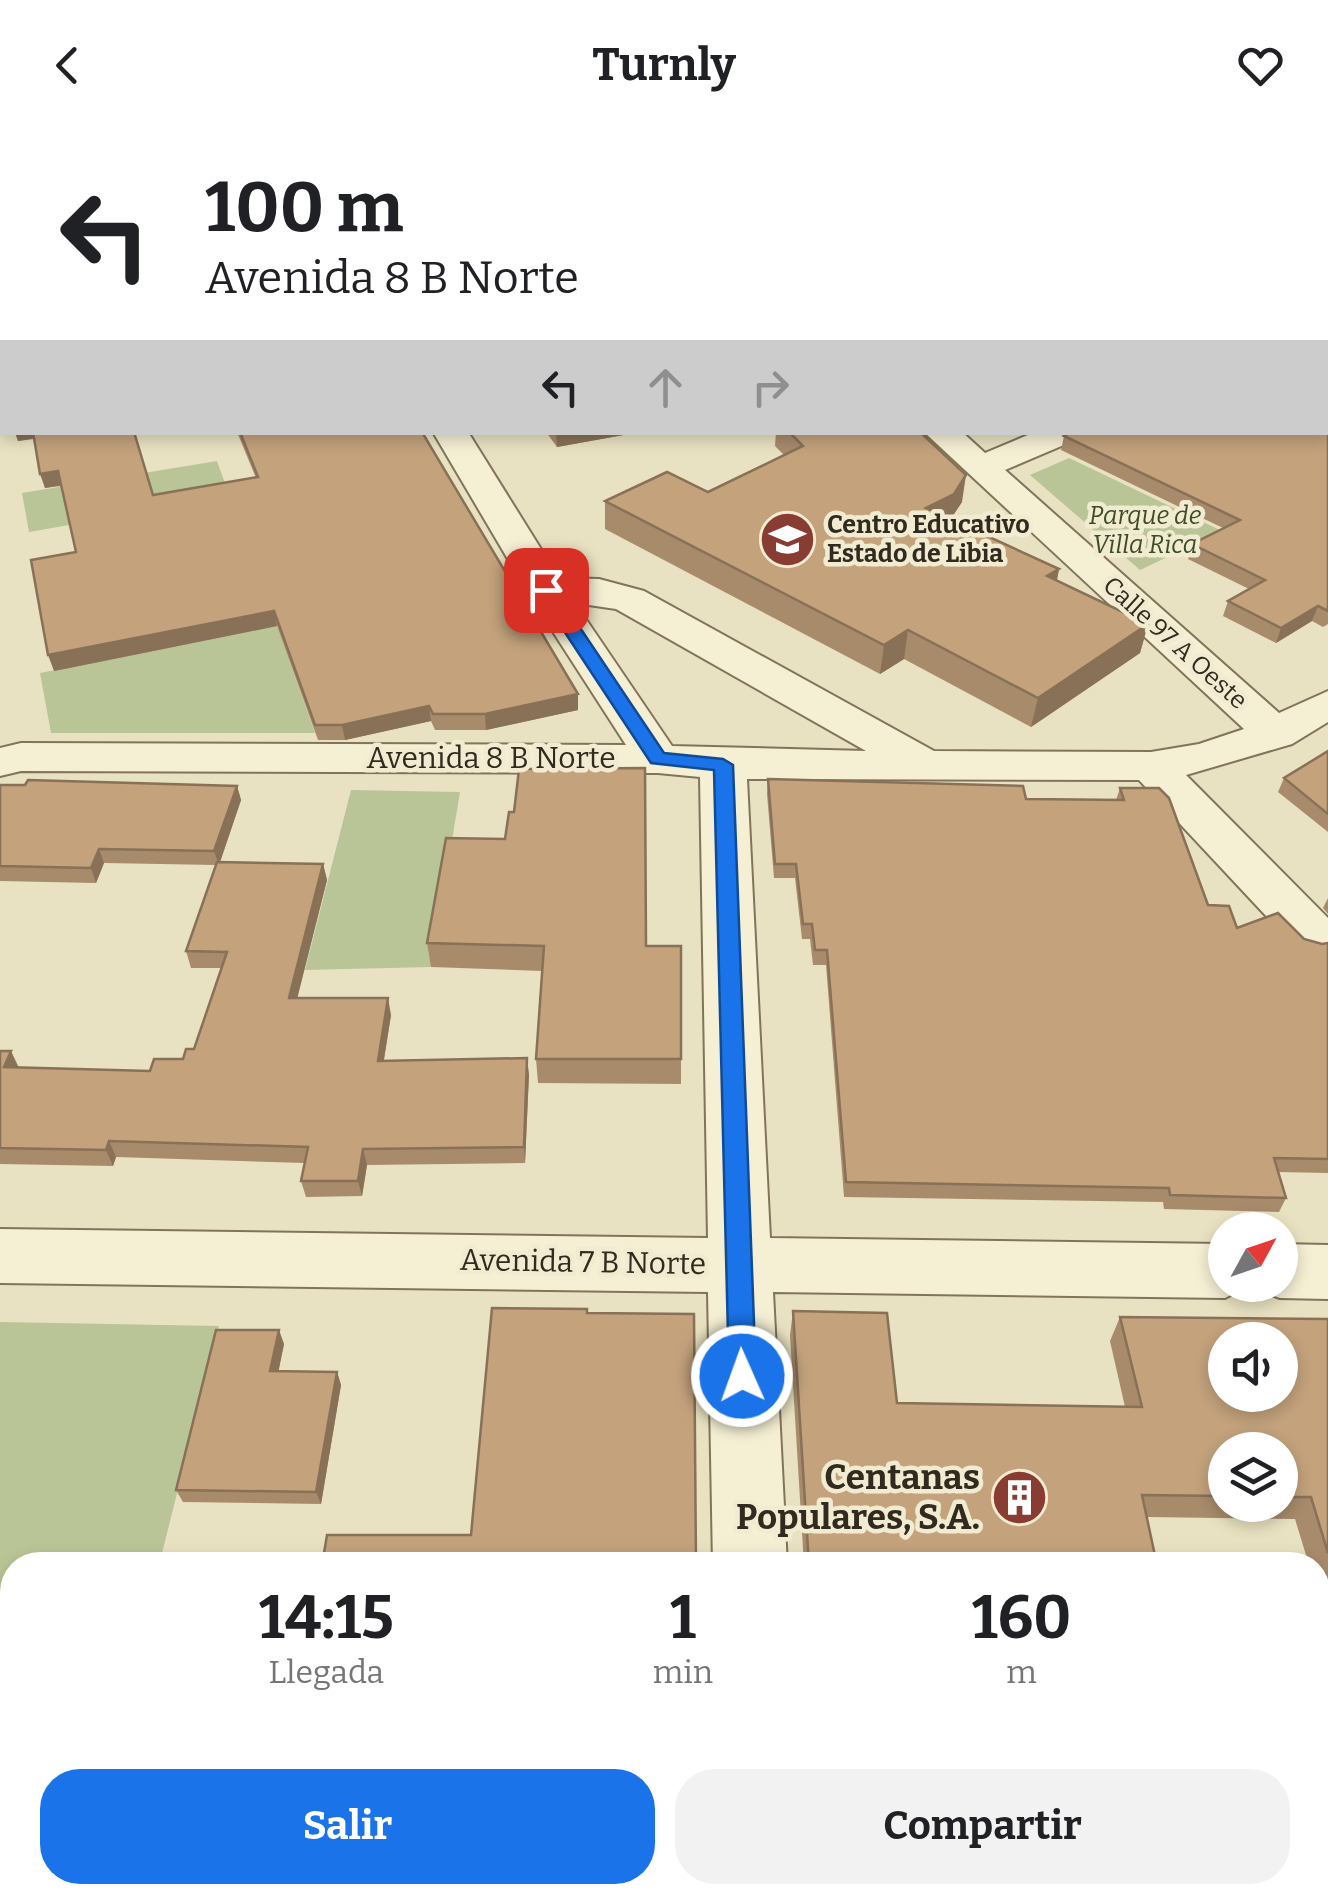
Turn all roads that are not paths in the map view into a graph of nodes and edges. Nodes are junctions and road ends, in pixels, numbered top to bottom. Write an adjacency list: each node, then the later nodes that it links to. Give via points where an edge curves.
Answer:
1 (452, 435): 5 (street)
2 (943, 435): 4 (street, Calle 97 A Oeste)
3 (1059, 435): 4 (street)
4 (980, 468): 7 (street, Calle 97 A Oeste)
5 (546, 590): 9 (street); 11 (street, via 600,591 630,600)
6 (1328, 704): 7 (street, Avenida 8 B Norte)
7 (1276, 734): 12 (street, Avenida 8 B Norte, via 1205,761)
8 (7, 754): 9 (street, Avenida 8 B Norte)
9 (658, 758): 10 (street, Avenida 8 B Norte)
10 (723, 765): 11 (street, Avenida 8 B Norte); 15 (street)
11 (923, 765): 12 (street, Avenida 8 B Norte)
12 (1151, 766): 13 (street)
13 (1316, 937)
14 (0, 1256): 15 (street, Avenida 7 B Norte)
15 (738, 1264): 16 (street, Avenida 7 B Norte); 19 (street)
16 (1208, 1271)
17 (1298, 1272): 18 (street)
18 (1328, 1272)
19 (749, 1552)

